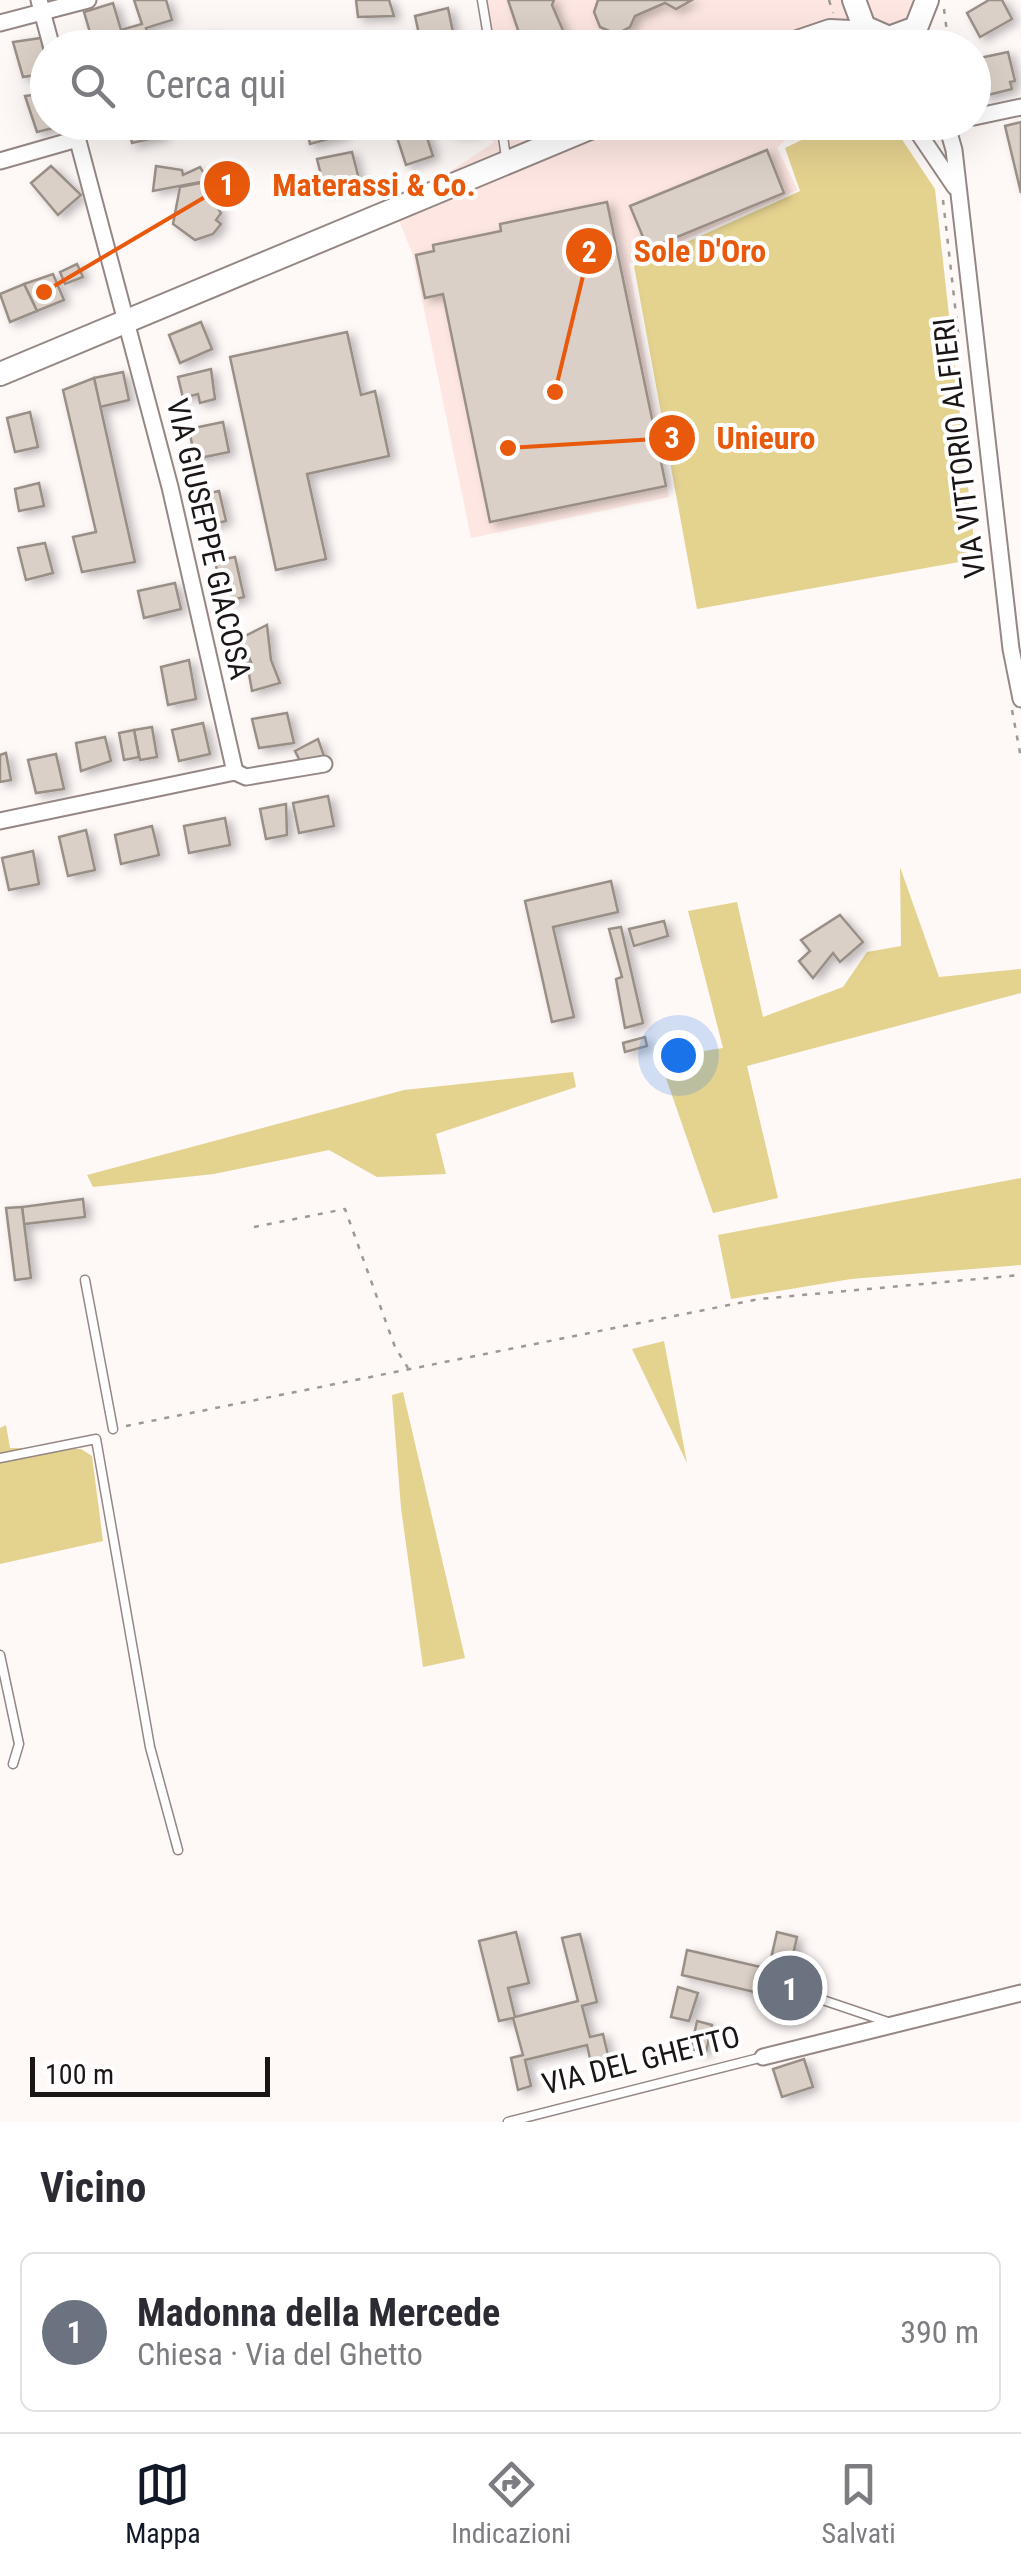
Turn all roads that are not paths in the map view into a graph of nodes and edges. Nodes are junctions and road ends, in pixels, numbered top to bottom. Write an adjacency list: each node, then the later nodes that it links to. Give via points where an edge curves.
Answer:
1 (88, 0): 4 (street)
2 (482, 0): 6 (lane)
3 (851, 0): 7 (main road); 8 (main road)
4 (40, 6): 5 (street)
5 (0, 23)
6 (487, 30)
7 (814, 30)
8 (870, 30)
9 (1021, 108): 10 (street)
10 (991, 114)
11 (78, 140): 16 (street); 19 (street, VIA GIUSEPPE GIACOSA)
12 (504, 140): 17 (lane)
13 (561, 140): 17 (main road)
14 (923, 140): 18 (street, VIA VITTORIO ALFIERI)
15 (949, 140): 18 (street, VIA VITTORIO ALFIERI)
16 (0, 162)
17 (507, 163): 19 (main road)
18 (957, 190): 21 (street, VIA VITTORIO ALFIERI)
19 (128, 320): 20 (main road); 23 (street, VIA GIUSEPPE GIACOSA)
20 (0, 374)
21 (1021, 699)
22 (324, 764): 23 (street, via 246,777)
23 (235, 772): 24 (street)
24 (0, 822)
25 (85, 1280): 26 (lane)
26 (113, 1429)
27 (0, 1458): 30 (lane, via 96,1439 150,1747)
28 (0, 1655): 29 (lane, via 19,1744)
29 (13, 1764)
30 (178, 1850)
31 (1021, 1992): 33 (street, VIA DEL GHETTO)
32 (802, 1993): 33 (lane)
33 (889, 2022): 34 (street, VIA DEL GHETTO)
34 (762, 2058): 35 (lane, VIA DEL GHETTO)
35 (508, 2122)

